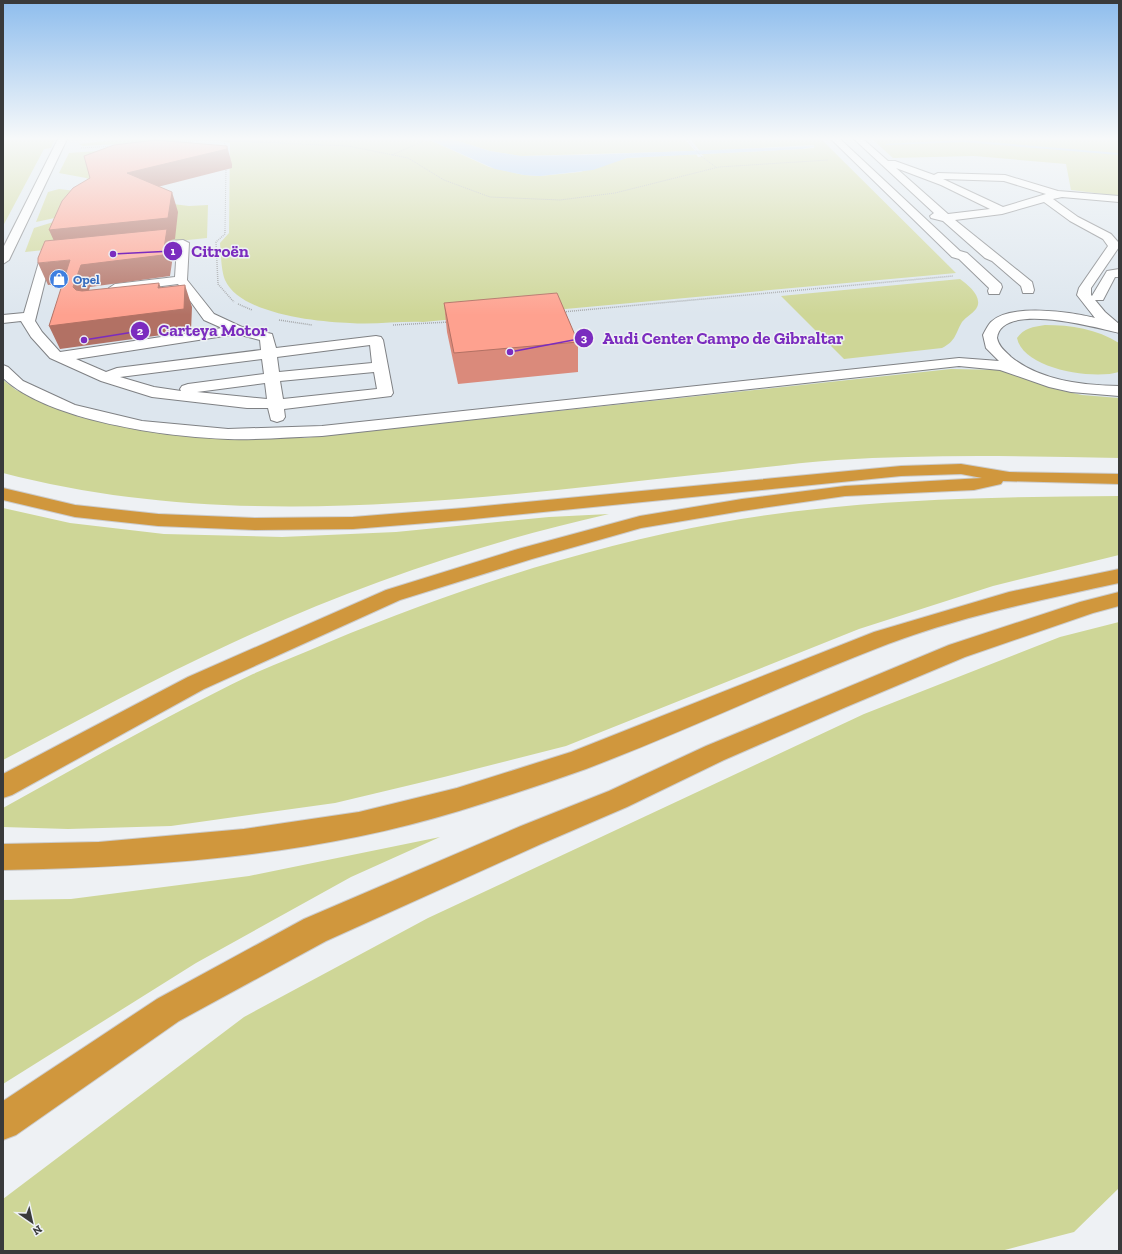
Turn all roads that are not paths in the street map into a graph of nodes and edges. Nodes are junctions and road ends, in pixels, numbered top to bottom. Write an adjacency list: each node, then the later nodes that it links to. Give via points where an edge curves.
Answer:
1 (34, 198): 15 (street)
2 (897, 198): 10 (street)
3 (923, 198): 11 (street)
4 (975, 198): 9 (street)
5 (1047, 198): 9 (street)
6 (1051, 198): 22 (street, via 1050,202 1112,240 1114,246 1085,288 1084,295)
7 (1086, 198): 8 (street)
8 (1119, 199)
9 (1002, 211): 11 (street)
10 (914, 213): 11 (street); 14 (street)
11 (943, 218): 25 (street, via 989,255 988,258 1020,286 1042,301)
12 (129, 248): 17 (street, via 183,243)
13 (76, 254): 23 (street, via 45,258)
14 (956, 254): 21 (street, via 963,256 996,287); 21 (street, via 954,257)
15 (3, 260)
16 (1119, 273): 22 (street, via 1111,274 1098,295)
17 (181, 280): 18 (street); 19 (street)
18 (103, 290)
19 (192, 296): 20 (street); 28 (street, via 209,318)
20 (176, 298)
21 (1000, 299): 27 (street, via 1006,312)
22 (1094, 308): 25 (street); 26 (street)
23 (29, 316): 24 (street); 30 (street, via 28,321 36,334 55,355)
24 (3, 319)
25 (1082, 319): 26 (street); 27 (street, via 1035,315 1009,319)
26 (1115, 323)
27 (995, 329): 31 (street, via 982,348); 34 (street, via 991,342 1004,358)
28 (237, 330): 29 (street, via 267,338); 30 (street)
29 (269, 354): 32 (street, via 376,340); 35 (street); 36 (street, via 117,373)
30 (60, 357): 36 (street)
31 (958, 362): 34 (street, via 1002,366); 40 (street, via 330,430)
32 (380, 367): 35 (street); 39 (street, via 385,393)
33 (3, 370): 40 (street, via 18,384 70,409 142,426 228,434)
34 (1030, 374): 37 (street, via 1066,386 1087,390)
35 (272, 377): 38 (street); 39 (street)
36 (106, 378): 38 (street, via 152,392)
37 (1119, 391)
38 (170, 394): 39 (street, via 240,403)
39 (276, 404): 40 (street)
40 (278, 432)
41 (1009, 477): 42 (highway); 43 (highway, via 961,469 901,470 353,523 255,524 158,520 75,510); 46 (highway, via 974,485 845,491 742,504 640,522 525,554 394,595 196,683)
42 (1119, 479)
43 (3, 494)
44 (1119, 576): 47 (highway, via 1009,599 882,638 577,761 442,804 360,824 244,842 130,853)
45 (1119, 599): 48 (highway, via 957,651 816,709 618,799 531,834 315,930 168,1010)
46 (3, 787)
47 (3, 857)
48 (3, 1122)

